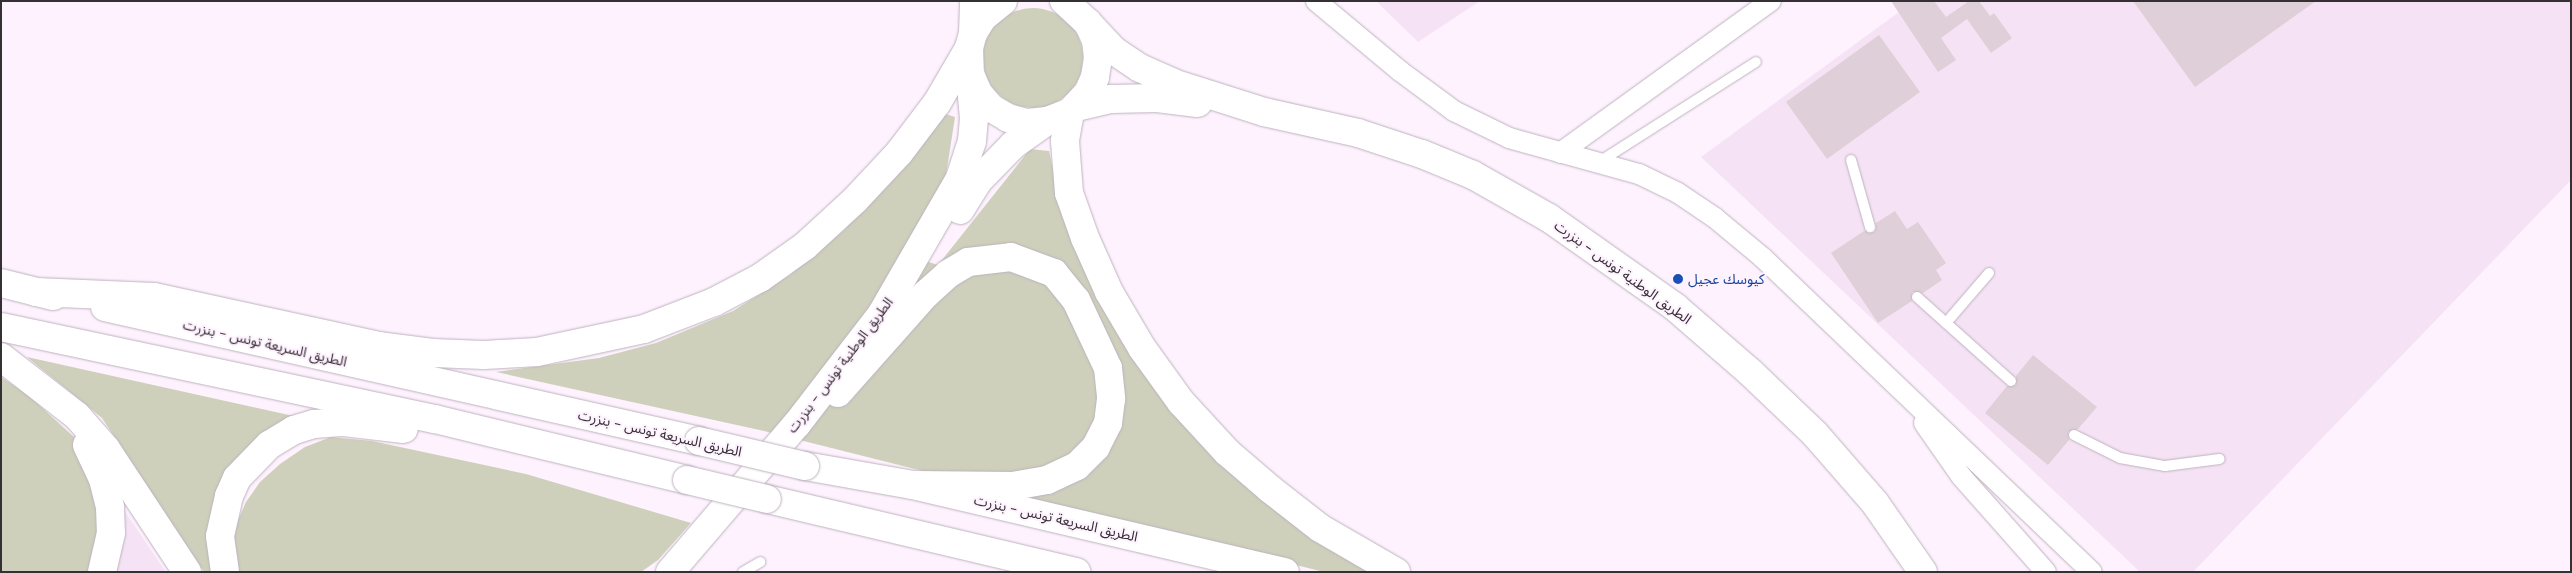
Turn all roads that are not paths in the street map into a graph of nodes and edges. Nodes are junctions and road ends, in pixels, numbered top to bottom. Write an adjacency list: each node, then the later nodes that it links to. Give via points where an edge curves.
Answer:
1 (974, 1): 7 (main road, الطريق الوطنية تونس - بنزرت)
2 (1003, 1): 7 (main road, via 982,17)
3 (1064, 1): 6 (main road, الطريق الوطنية تونس - بنزرت)
4 (1316, 1): 12 (street, via 1400,71 1454,110 1509,138)
5 (1771, 1): 12 (street)
6 (1088, 23): 10 (main road, الطريق الوطنية تونس - بنزرت, via 1113,50 1140,68 1173,83); 11 (main road, الطريق الوطنية تونس - بنزرت, via 1096,40 1097,68 1088,93)
7 (971, 41): 9 (main road, الطريق الوطنية تونس - بنزرت); 18 (main road, via 937,103 899,153 805,246 760,278 714,302 644,329 537,352 484,356 433,354 378,346 154,297)
8 (1756, 62): 14 (lane)
9 (970, 74): 11 (main road, الطريق الوطنية تونس - بنزرت, via 978,92 991,108 1008,118 1027,123); 36 (main road, الطريق الوطنية تونس - بنزرت, via 974,118 972,142 960,178 910,268 881,315 797,424)
10 (1264, 112): 11 (main road, الطريق الوطنية تونس - بنزرت, via 1156,98 1111,99); 43 (main road, الطريق الوطنية تونس - بنزرت, via 1358,133 1473,174 1594,248 1675,307 1815,434 1875,503)
11 (1064, 113): 25 (main road, الطريق الوطنية تونس - بنزرت, via 1013,145 978,181 892,322); 42 (main road, via 1069,193 1085,238 1109,292 1142,348 1181,402 1234,458 1320,528)
12 (1560, 153): 14 (street)
13 (1852, 160): 15 (lane)
14 (1598, 162): 26 (street, via 1655,181 1715,218 1762,257)
15 (1870, 227)
16 (1989, 274): 20 (lane)
17 (1, 283): 18 (main road)
18 (36, 292): 30 (main road, الطريق السريعة تونس - بنزرت, bridge, via 805,466)
19 (1917, 297): 20 (lane)
20 (1946, 323): 23 (lane)
21 (1, 327): 28 (main road, via 435,418)
22 (1, 357): 24 (main road)
23 (2011, 381)
24 (50, 392): 33 (main road, via 84,440 103,479 110,507 111,534); 34 (main road, via 106,449)
25 (838, 393): 30 (main road, via 926,294 961,266 989,258 1012,257 1054,273 1076,300 1108,368 1111,399 1108,424 1096,447 1076,466 1046,480 1014,486); 31 (main road, الطريق الوطنية تونس - بنزرت)
26 (1913, 404): 44 (street, via 1937,445 1961,476); 45 (street)
27 (2074, 435): 29 (lane, via 2120,458 2156,464)
28 (569, 452): 35 (main road, via 383,425 344,422 314,424 294,430 269,445 233,487 220,536); 40 (main road, bridge)
29 (2220, 459)
30 (913, 485): 41 (main road, الطريق السريعة تونس - بنزرت)
31 (721, 536): 37 (main road, الطريق الوطنية تونس - بنزرت); 38 (main road)
32 (760, 562): 39 (lane)
33 (102, 572)
34 (187, 572)
35 (225, 572)
36 (670, 572)
37 (687, 572)
38 (696, 572)
39 (743, 572)
40 (1077, 572)
41 (1285, 572)
42 (1396, 572)
43 (1923, 572)
44 (2046, 572)
45 (2092, 572)

